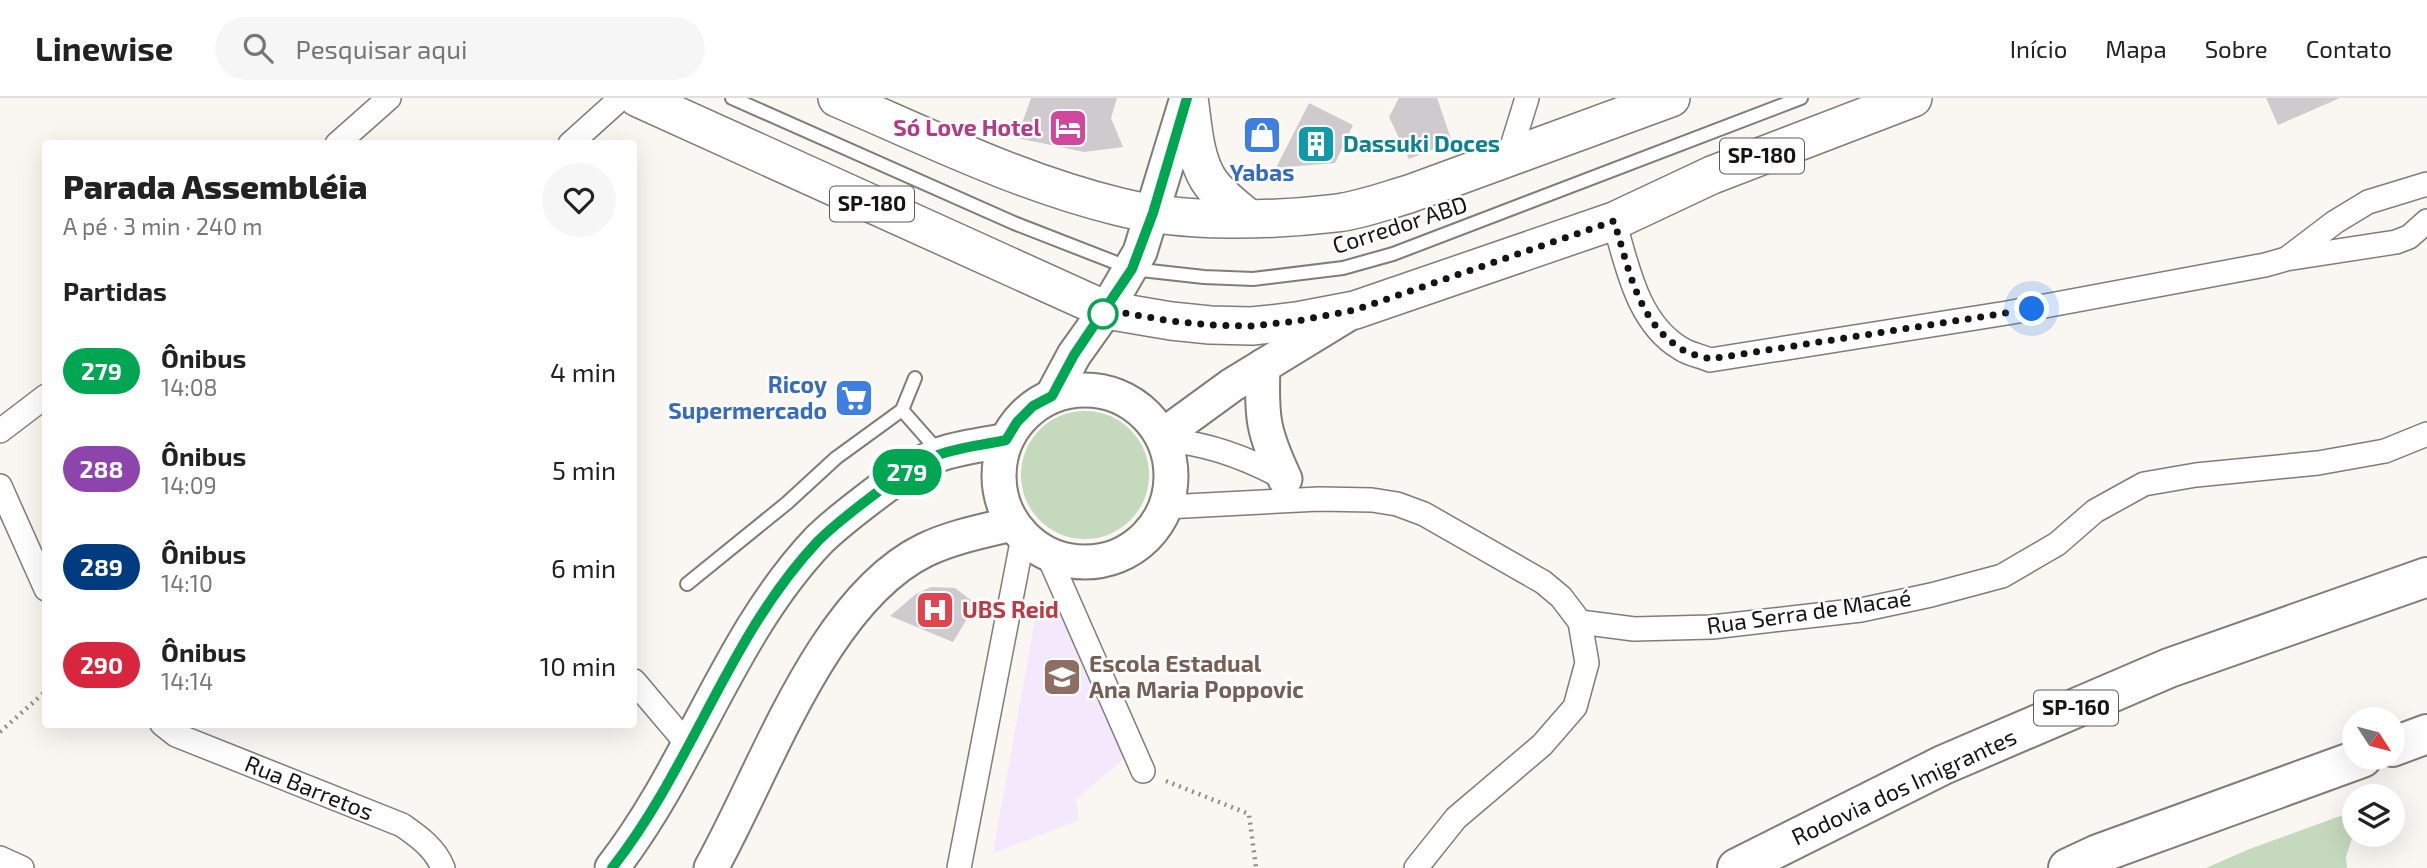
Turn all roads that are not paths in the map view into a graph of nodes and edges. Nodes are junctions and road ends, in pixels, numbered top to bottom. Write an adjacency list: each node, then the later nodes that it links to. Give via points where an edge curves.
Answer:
1 (389, 98): 11 (street)
2 (621, 98): 12 (street)
3 (638, 98): 21 (main road, SP-180)
4 (732, 98): 20 (lane, Corredor ABD, via 1014,223)
5 (837, 98): 15 (main road, via 1025,178)
6 (1188, 98): 15 (street); 16 (main road, via 1208,179)
7 (1527, 98): 13 (street)
8 (1671, 98): 13 (main road)
9 (1801, 98): 20 (lane, Corredor ABD, via 1406,249 1343,268 1254,279)
10 (1913, 98): 17 (main road, SP-180, via 1712,175)
11 (342, 140)
12 (574, 140)
13 (1509, 156): 16 (main road, via 1362,208)
14 (2427, 184): 19 (street, via 2368,202)
15 (1153, 213): 16 (main road); 20 (street)
16 (1248, 218)
17 (1614, 221): 19 (street, via 1637,295 1660,332 1681,349 1710,359 2007,313); 22 (main road, SP-180)
18 (2427, 221): 19 (street, via 2396,242)
19 (2286, 259)
20 (1132, 269): 21 (street)
21 (1106, 310): 22 (main road, SP-180, via 1171,321 1252,326); 25 (street)
22 (1355, 310): 23 (street)
23 (1263, 366): 30 (street); 33 (street, via 1263,423)
24 (915, 378): 27 (lane)
25 (1052, 396): 30 (street, via 1077,390 1115,395 1147,415); 31 (street, via 1033,406)
26 (42, 399): 28 (street)
27 (902, 410): 32 (lane); 40 (lane, via 836,458)
28 (0, 431)
29 (2427, 434): 41 (street, Rua Serra de Macaé, via 2385,451 2318,463 2144,484 2095,511 2057,544 2002,576 1931,595 1861,610 1712,627 1634,629)
30 (1163, 438): 33 (street, via 1212,446); 36 (street, via 1170,461)
31 (1006, 440): 32 (street); 37 (street, via 998,468 1000,497)
32 (940, 454): 46 (street, via 880,490 818,541 750,632)
33 (1285, 479): 35 (street)
34 (0, 486): 39 (street)
35 (1319, 499): 36 (street); 41 (street, via 1372,500 1424,514 1543,582)
36 (1166, 507): 37 (street, via 1141,542 1101,561 1079,563)
37 (1028, 539): 48 (street); 53 (street, via 963,537 926,550 858,603 815,664); 54 (street)
38 (2427, 577): 56 (highway, Rodovia dos Imigrantes / SP-160, via 2169,668 1942,765)
39 (42, 580)
40 (687, 584)
41 (1580, 622): 55 (street, via 1587,663 1575,707 1542,745 1456,818)
42 (637, 684): 46 (street)
43 (168, 728): 51 (street, Rua Barretos, via 402,825 424,840)
44 (2427, 734): 45 (highway)
45 (2405, 742)
46 (690, 746): 52 (street, via 649,817)
47 (2342, 765): 57 (highway)
48 (1143, 771)
49 (0, 858): 50 (street)
50 (22, 868)
51 (443, 868)
52 (612, 868)
53 (711, 868)
54 (959, 868)
55 (1416, 868)
56 (1737, 868)
57 (2068, 868)

